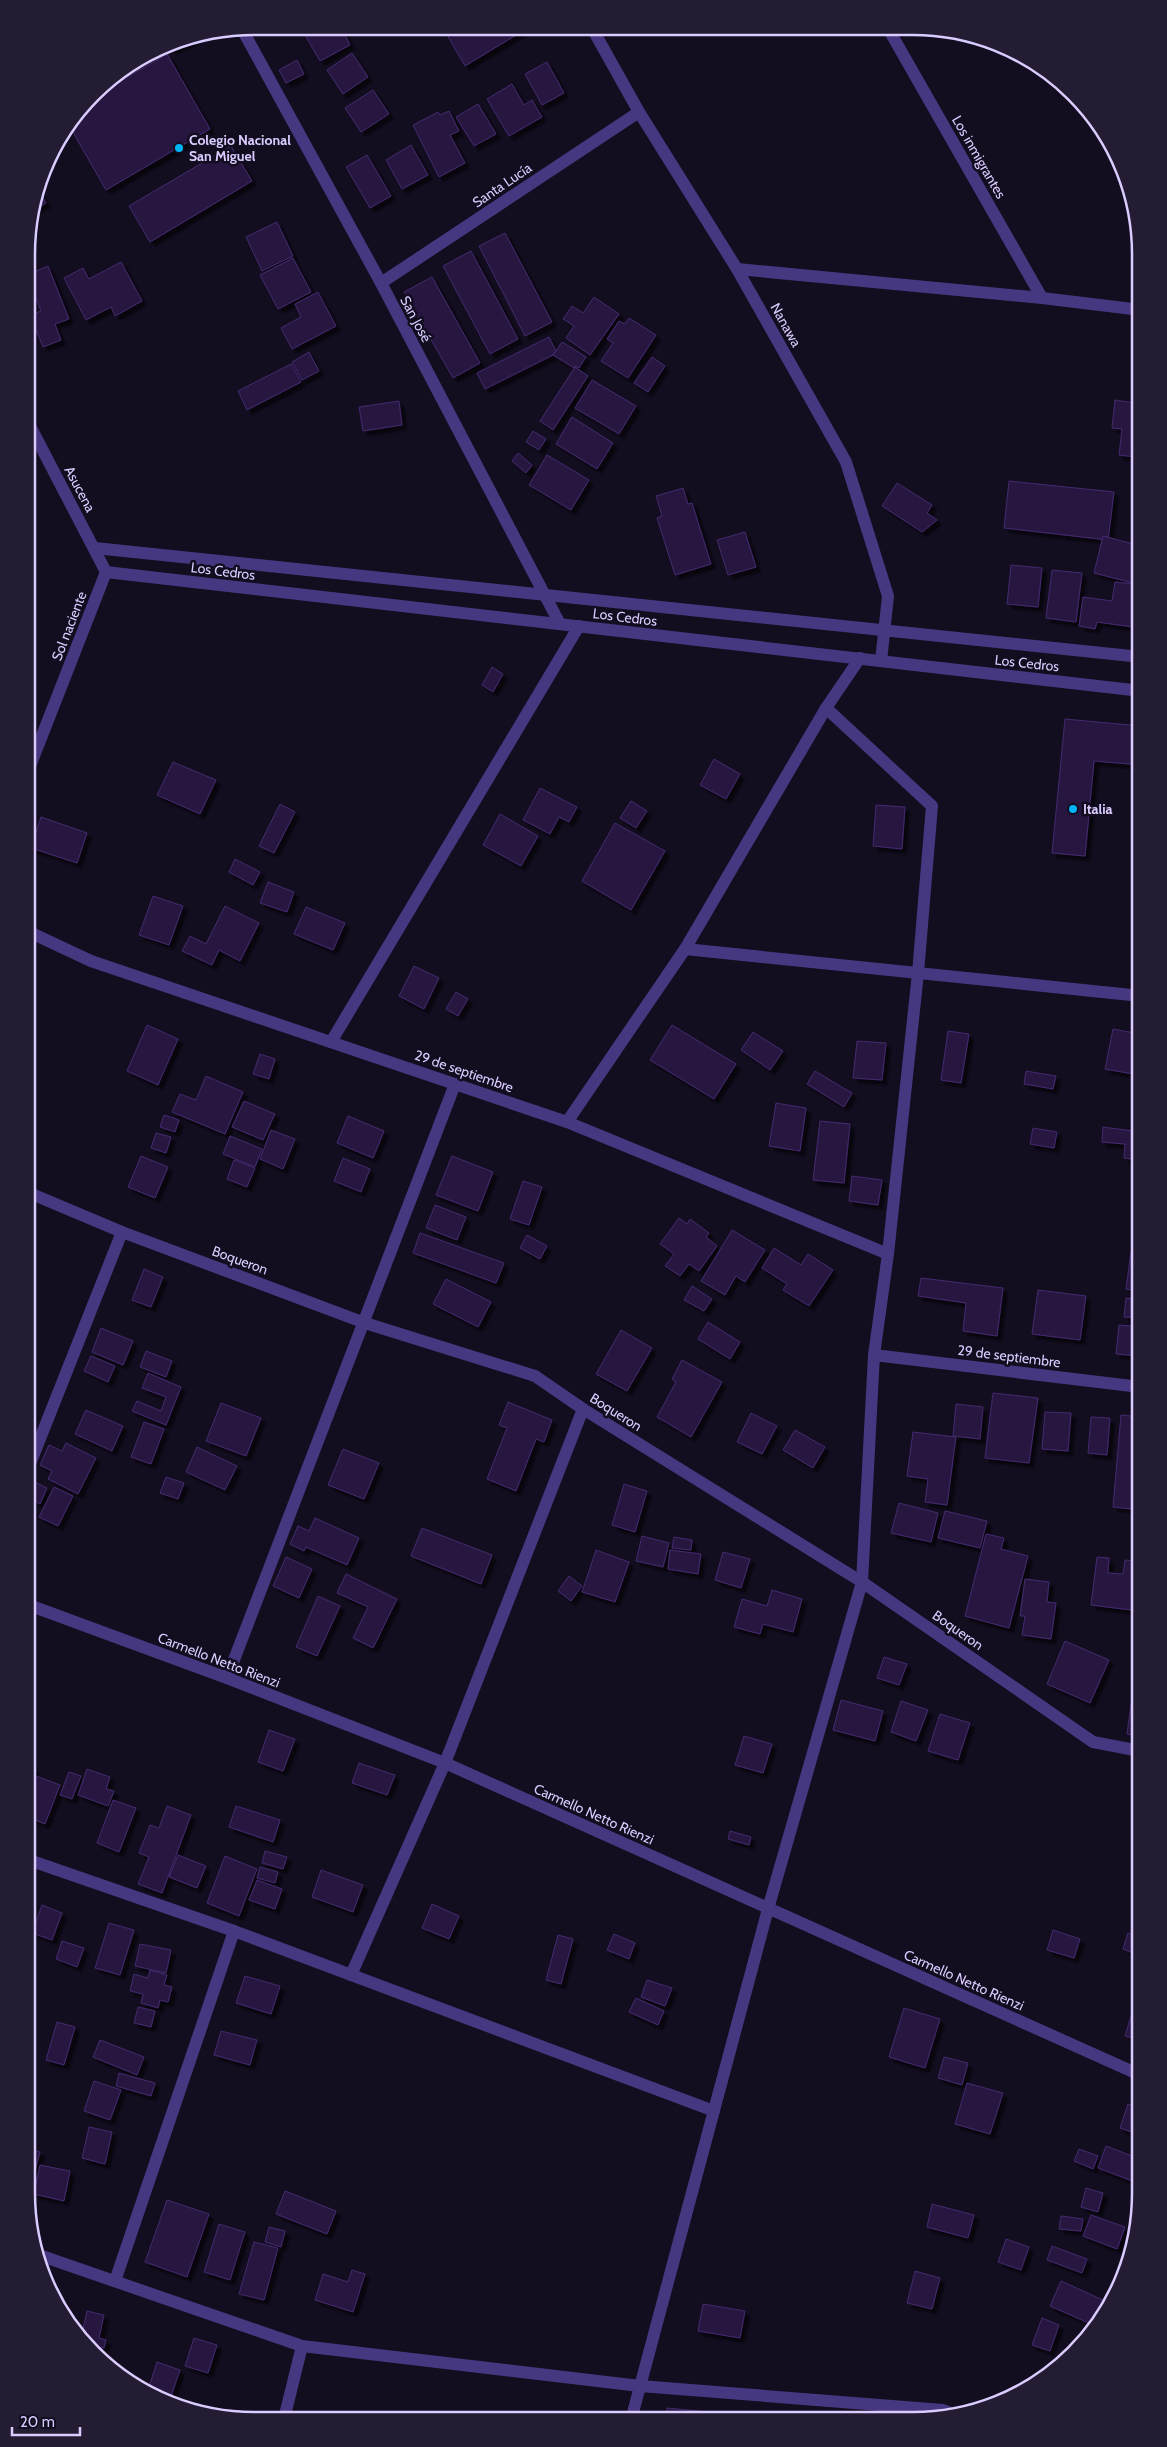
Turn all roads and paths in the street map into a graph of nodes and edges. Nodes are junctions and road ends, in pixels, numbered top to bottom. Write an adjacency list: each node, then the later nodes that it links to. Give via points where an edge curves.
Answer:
1 (245, 35): 6 (street, San José)
2 (596, 35): 4 (street, Nanawa)
3 (892, 35): 7 (street, Los inmigrantes)
4 (639, 112): 5 (street, Nanawa); 6 (street, Santa Lucía)
5 (737, 268): 7 (street); 15 (street, Nanawa, via 846,462 888,596)
6 (381, 283): 12 (street, San José)
7 (1042, 298): 8 (street)
8 (1132, 309)
9 (35, 435): 10 (street, Asucena)
10 (95, 548): 11 (street, Asucena); 12 (street)
11 (106, 572): 13 (street, Los Cedros); 21 (street, Sol naciente)
12 (544, 595): 13 (street, San José); 15 (street)
13 (560, 624): 14 (street, Los Cedros)
14 (579, 626): 17 (street, Los Cedros); 26 (street)
15 (884, 630): 16 (street); 18 (street, Nanawa)
16 (1132, 656)
17 (860, 658): 18 (street, Los Cedros); 20 (street)
18 (882, 661): 19 (street, Los Cedros)
19 (1132, 689)
20 (826, 708): 23 (street); 24 (street, via 932,806)
21 (35, 754)
22 (35, 935): 26 (street, 29 de septiembre, via 91,961)
23 (685, 949): 24 (street); 28 (street)
24 (918, 973): 25 (street); 31 (street)
25 (1132, 995)
26 (332, 1042): 27 (street, 29 de septiembre)
27 (455, 1084): 28 (street, 29 de septiembre); 32 (street)
28 (566, 1122): 31 (street, 29 de septiembre)
29 (35, 1196): 30 (street, Boqueron)
30 (122, 1232): 32 (street, Boqueron); 36 (street)
31 (888, 1254): 33 (street)
32 (365, 1323): 35 (street, Boqueron, via 535,1376); 39 (street)
33 (874, 1355): 34 (street, 29 de septiembre); 37 (street)
34 (1132, 1386)
35 (583, 1409): 37 (street, Boqueron); 41 (street)
36 (35, 1451)
37 (862, 1582): 40 (street, Boqueron, via 1092,1742); 43 (street)
38 (35, 1607): 39 (street, Carmello Netto Rienzi)
39 (227, 1678): 41 (street, Carmello Netto Rienzi)
40 (1132, 1750)
41 (445, 1763): 43 (street, Carmello Netto Rienzi); 45 (street)
42 (35, 1861): 44 (street)
43 (768, 1909): 46 (street, Carmello Netto Rienzi); 47 (street)
44 (234, 1931): 45 (street); 49 (street)
45 (351, 1975): 47 (street)
46 (1132, 2071)
47 (714, 2111): 51 (street)
48 (45, 2257): 49 (street)
49 (115, 2281): 50 (street)
50 (302, 2346): 51 (street); 53 (street)
51 (640, 2386): 52 (street); 54 (street)
52 (942, 2410)
53 (286, 2412)
54 (633, 2412)

